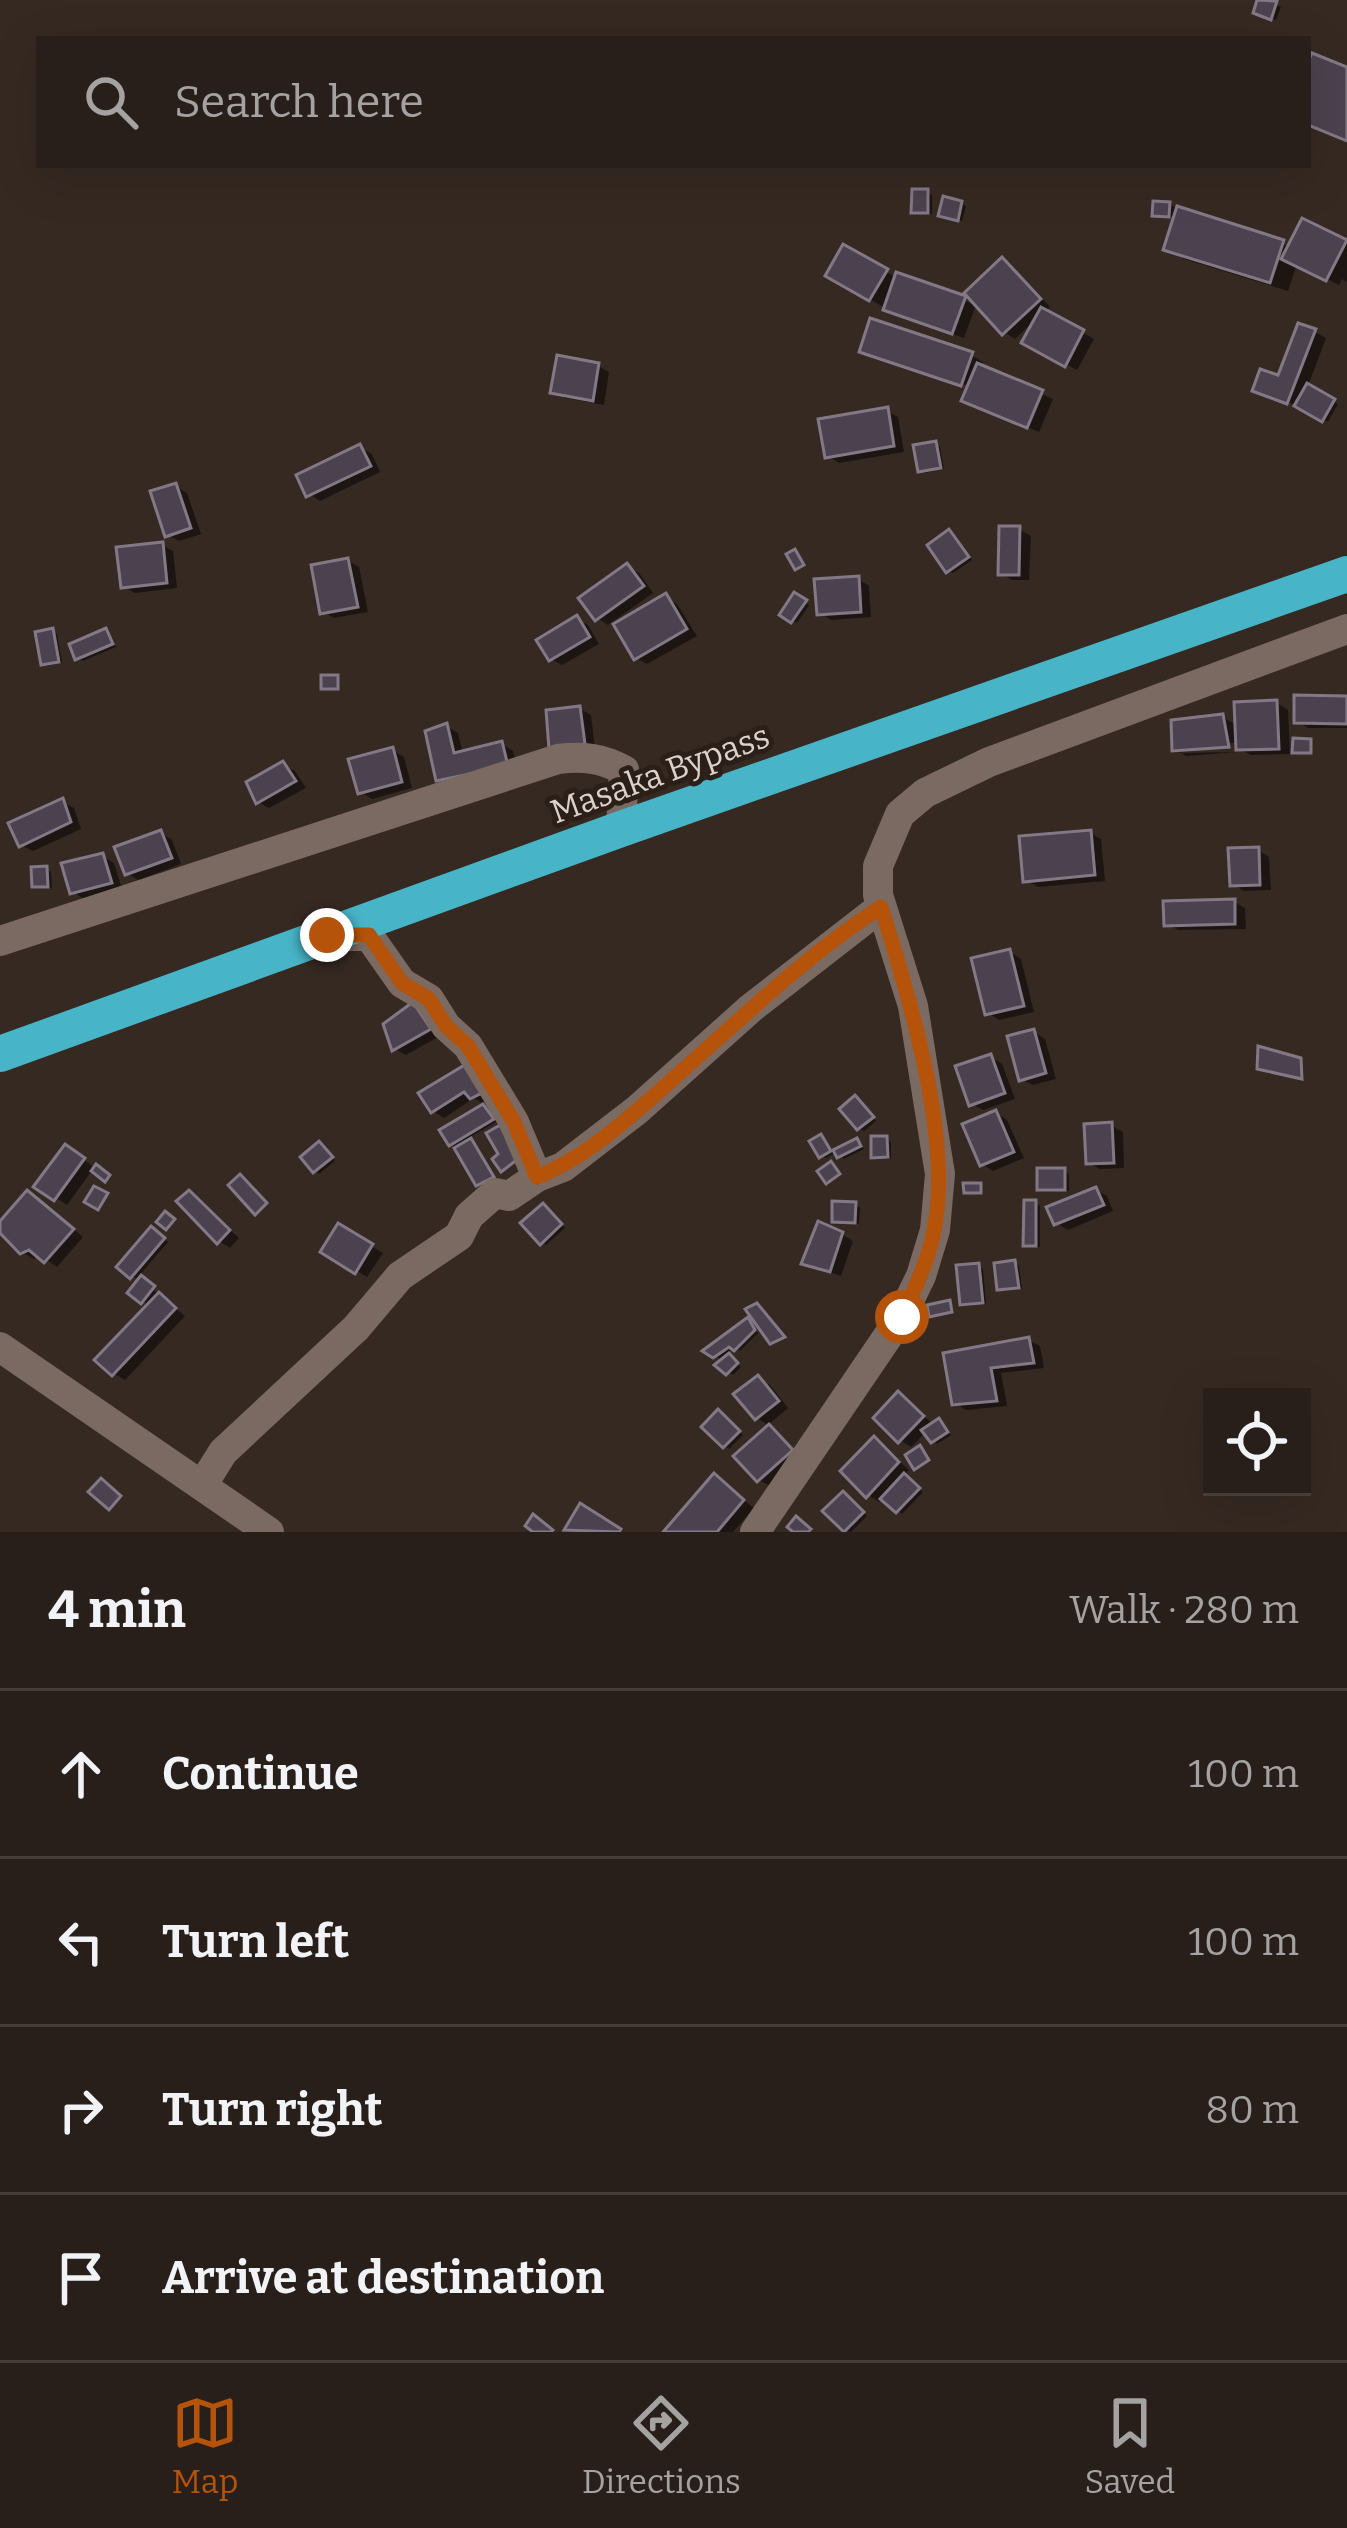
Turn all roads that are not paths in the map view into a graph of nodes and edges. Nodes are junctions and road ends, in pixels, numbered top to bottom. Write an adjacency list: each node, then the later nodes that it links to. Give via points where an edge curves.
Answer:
1 (1347, 574): 3 (highway, Masaka Bypass)
2 (1347, 629): 4 (street, via 925,793 886,838)
3 (622, 829): 5 (highway, Masaka Bypass); 6 (street, via 624,770 584,756 557,759)
4 (881, 907): 8 (street, via 637,1110 563,1167); 12 (street, via 917,1030 940,1174 934,1230 902,1317)
5 (327, 935): 7 (highway, Masaka Bypass); 8 (street, via 369,935 402,983 429,999 468,1046)
6 (0, 941)
7 (0, 1054)
8 (537, 1177): 10 (street, via 509,1196 495,1193 459,1236 400,1276 223,1452)
9 (3, 1354): 10 (street)
10 (203, 1484): 11 (street)
11 (268, 1532)
12 (755, 1532)

